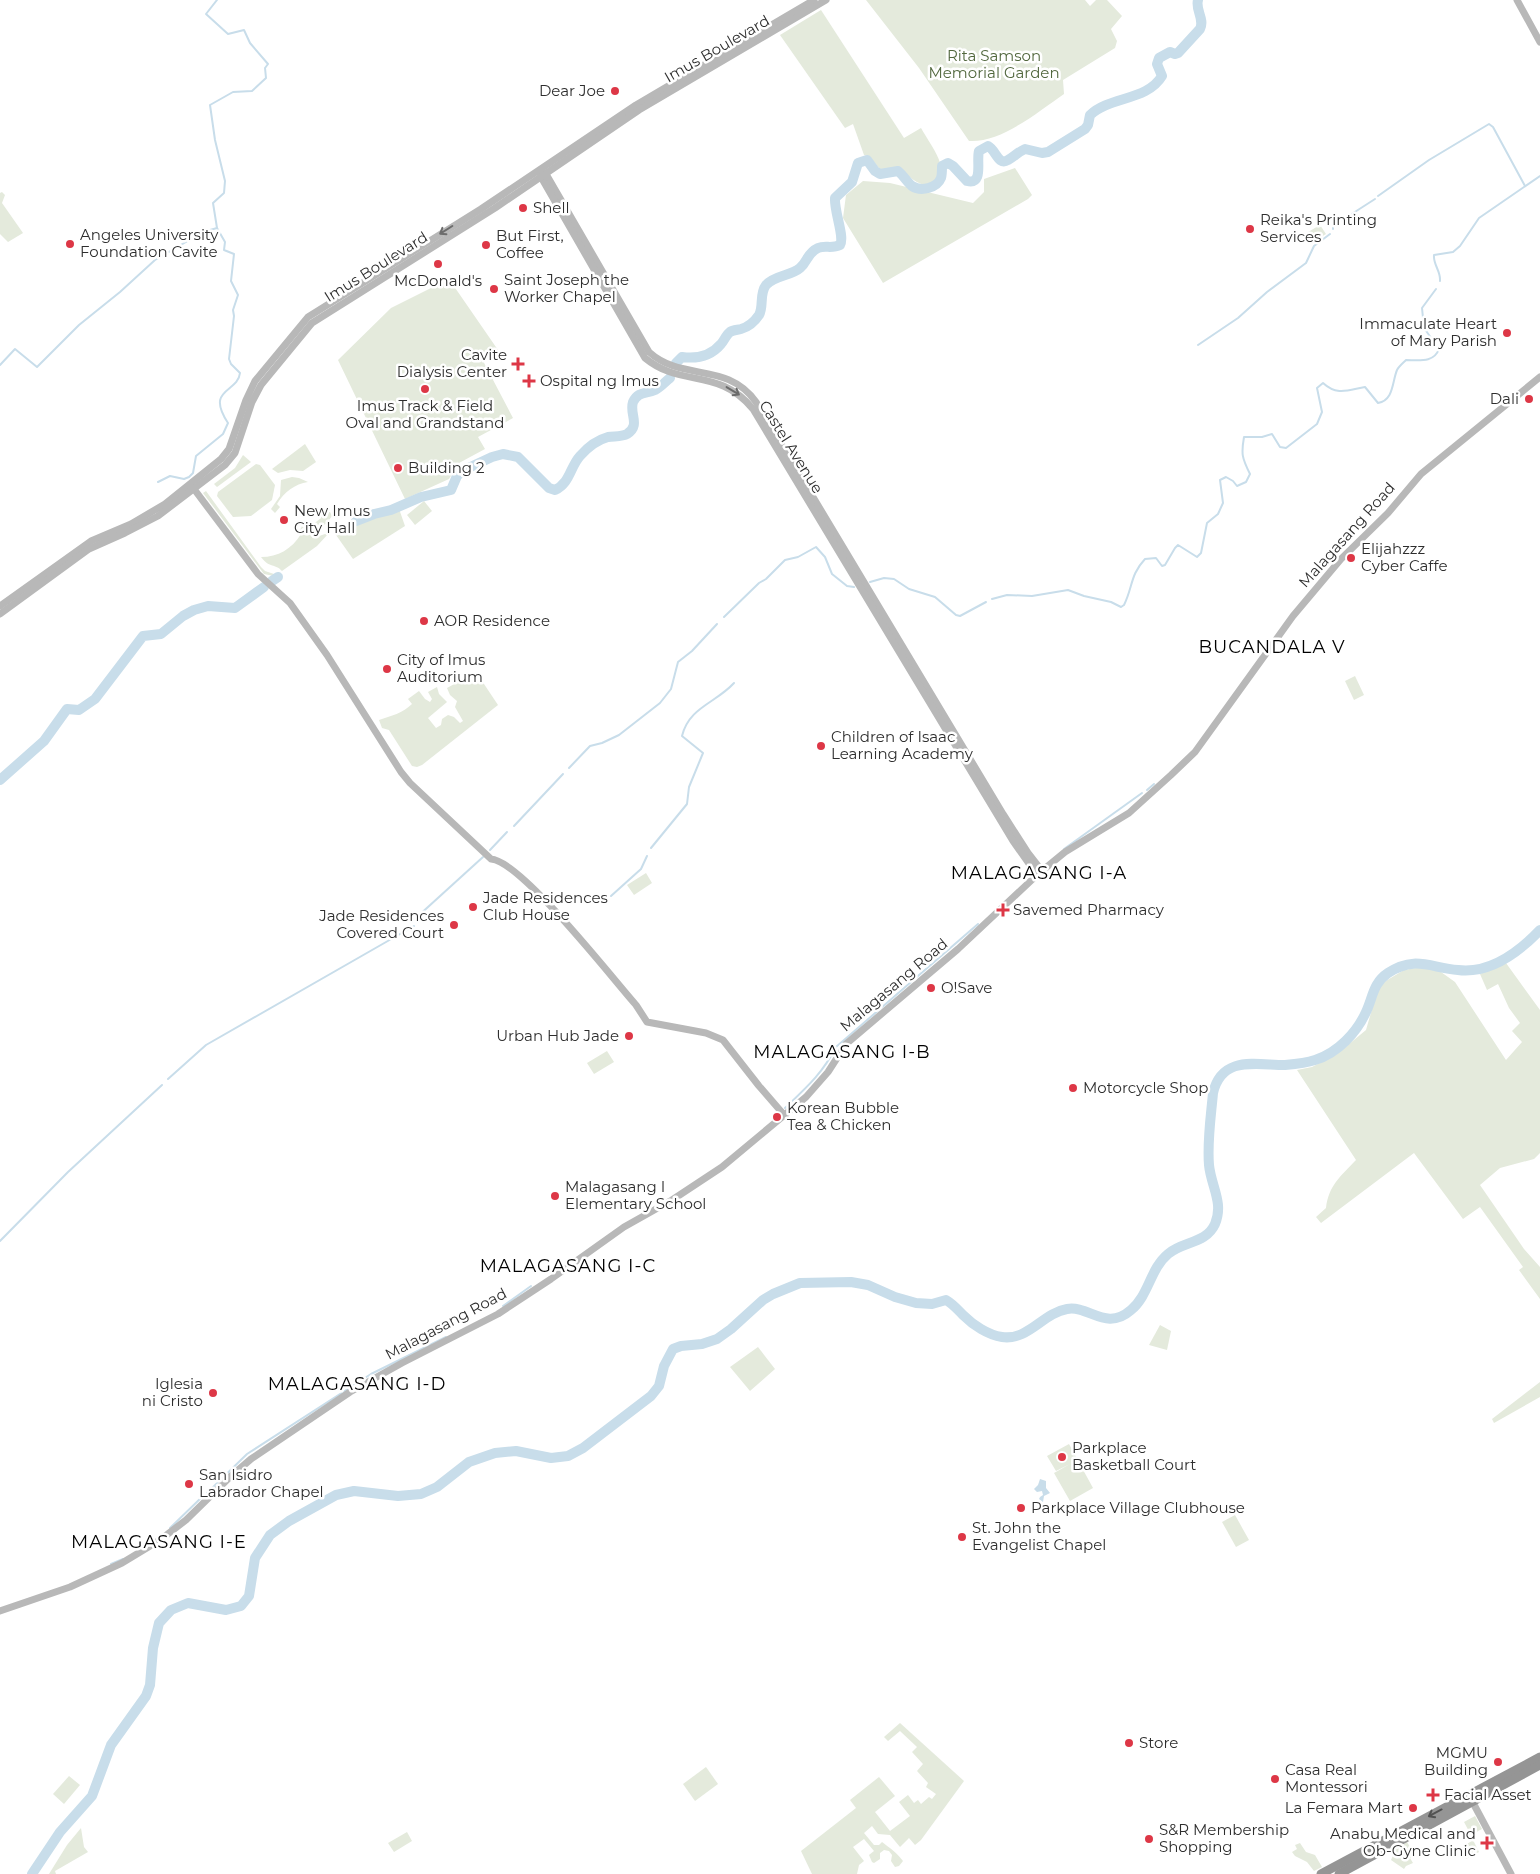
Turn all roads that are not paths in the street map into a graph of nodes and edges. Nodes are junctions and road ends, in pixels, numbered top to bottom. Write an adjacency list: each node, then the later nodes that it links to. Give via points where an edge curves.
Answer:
1 (814, 0): 5 (main road, Imus Boulevard, via 636,105)
2 (826, 0): 5 (main road, Imus Boulevard, via 639,110)
3 (1517, 0): 4 (main road)
4 (1540, 42)
5 (543, 174): 7 (main road, Imus Boulevard, via 312,323 256,393 231,460); 8 (main road, Imus Boulevard, one-way to 8, via 308,317 255,381 229,449 221,460 165,504 131,524 91,541); 10 (main road, Castel Avenue, via 645,358 670,372 724,386 738,393 753,409 1013,841)
6 (1540, 377): 10 (main road, Malagasang Road, via 1421,474 1388,513 1341,559 1293,616 1183,764 1129,813 1065,852)
7 (194, 489): 9 (main road, Imus Boulevard, via 144,524 89,549); 11 (main road, via 258,574 290,603 406,778 491,859 501,860 533,886 647,1022 712,1034 723,1040)
8 (0, 606)
9 (0, 614)
10 (1040, 873): 11 (main road, Malagasang Road, via 958,949 846,1044 828,1072)
11 (785, 1116): 12 (main road, Malagasang Road, via 722,1167 624,1227 498,1314 350,1392 259,1453 160,1540 122,1563 70,1587)
12 (0, 1610)
13 (1540, 1756): 15 (highway)
14 (1540, 1765): 15 (highway)
15 (1493, 1786): 16 (highway)
16 (1470, 1798): 17 (highway, one-way to 17); 18 (highway); 19 (main road)
17 (1321, 1874)
18 (1339, 1874)
19 (1511, 1874)

